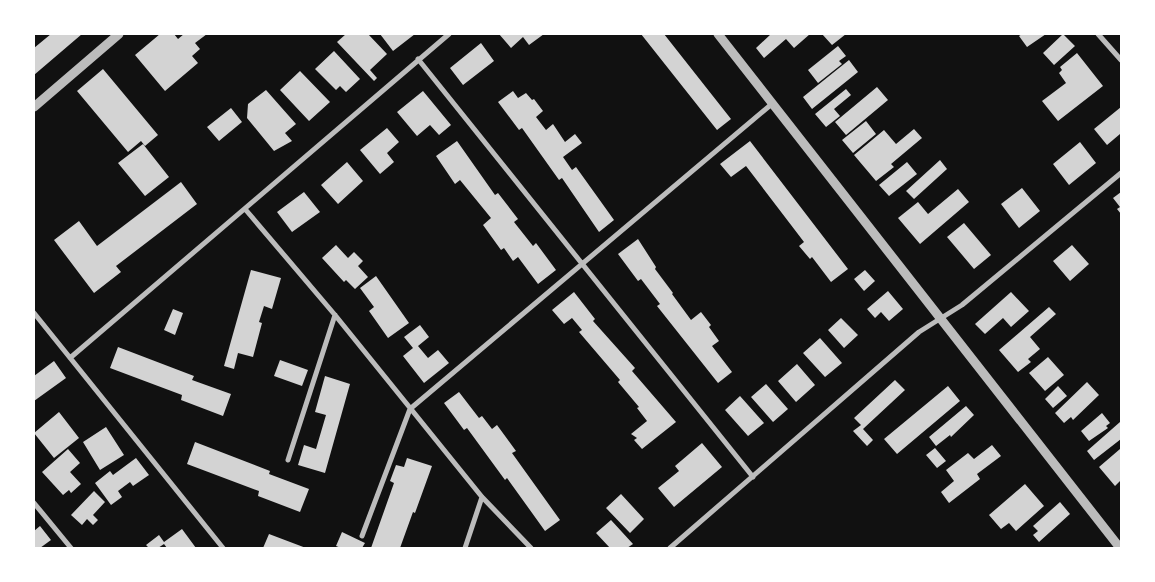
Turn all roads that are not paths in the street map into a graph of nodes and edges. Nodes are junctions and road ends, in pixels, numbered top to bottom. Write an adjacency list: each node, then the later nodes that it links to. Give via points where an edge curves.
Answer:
1 (119, 34): 8 (street)
2 (449, 34): 5 (street)
3 (718, 34): 7 (street)
4 (1098, 34): 6 (street)
5 (418, 59): 10 (street); 11 (street)
6 (1121, 60)
7 (773, 104): 11 (street); 14 (street)
8 (34, 107)
9 (1121, 173): 14 (street)
10 (245, 209): 13 (street); 15 (street)
11 (583, 265): 16 (street); 18 (street)
12 (34, 313): 15 (street)
13 (335, 315): 16 (street); 17 (street)
14 (942, 318): 18 (street, via 919,332); 27 (street)
15 (70, 358): 23 (street)
16 (410, 409): 19 (street); 21 (street)
17 (288, 460)
18 (753, 477): 26 (street)
19 (482, 497): 24 (street); 25 (street)
20 (34, 503): 22 (street)
21 (362, 536)
22 (71, 548)
23 (223, 548)
24 (465, 548)
25 (531, 548)
26 (670, 548)
27 (1120, 548)

